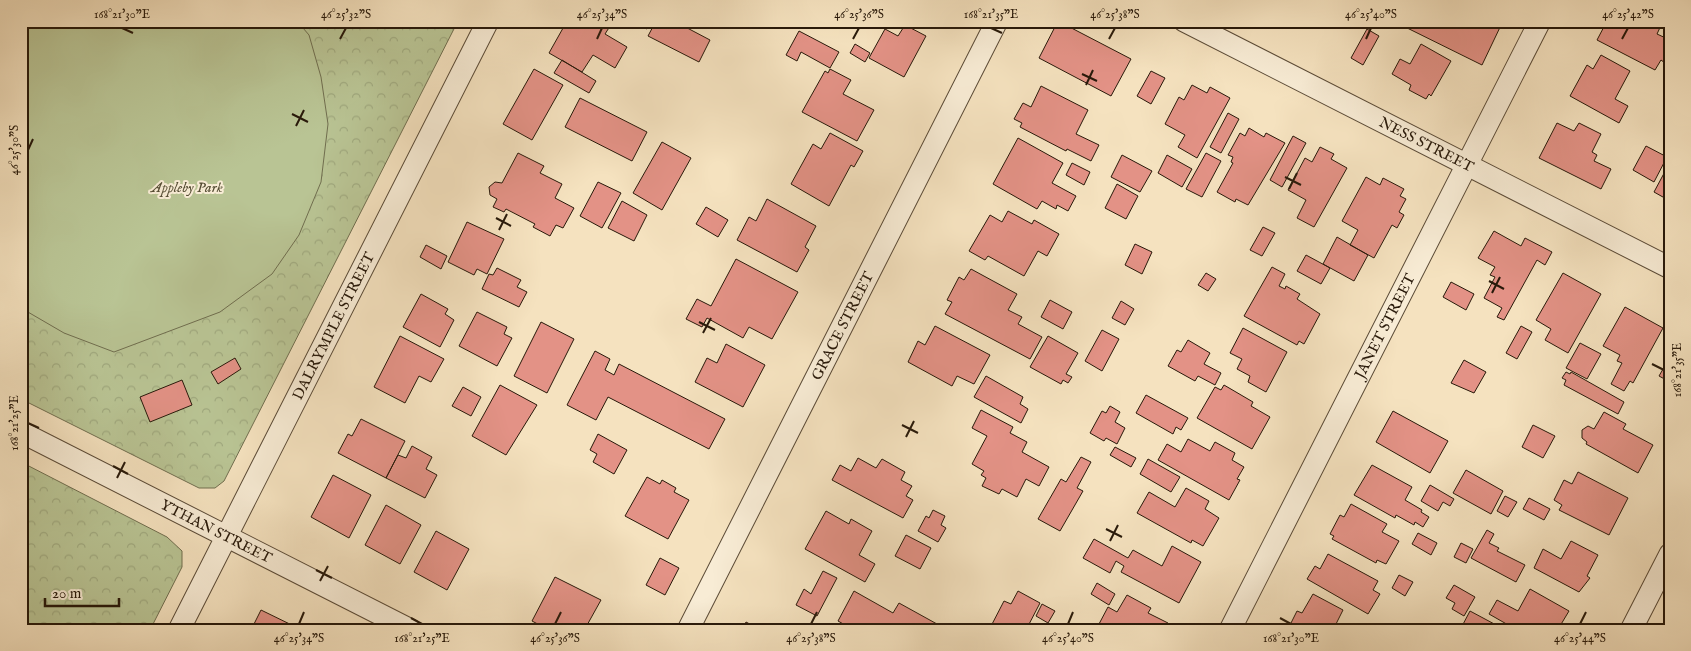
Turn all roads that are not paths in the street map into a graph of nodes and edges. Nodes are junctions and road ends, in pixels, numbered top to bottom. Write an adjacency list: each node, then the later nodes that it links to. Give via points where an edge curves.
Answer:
1 (488, 21): 8 (street, DALRYMPLE STREET)
2 (997, 21): 12 (street, GRACE STREET)
3 (1184, 21): 5 (street, NESS STREET)
4 (1540, 21): 5 (street, JANET STREET)
5 (1467, 164): 6 (street, NESS STREET); 13 (street, JANET STREET)
6 (1670, 268)
7 (21, 432): 8 (street, YTHAN STREET)
8 (226, 536): 10 (street, DALRYMPLE STREET); 11 (street, YTHAN STREET)
9 (1670, 554): 14 (street)
10 (179, 630)
11 (411, 630)
12 (688, 630)
13 (1230, 630)
14 (1631, 630)

